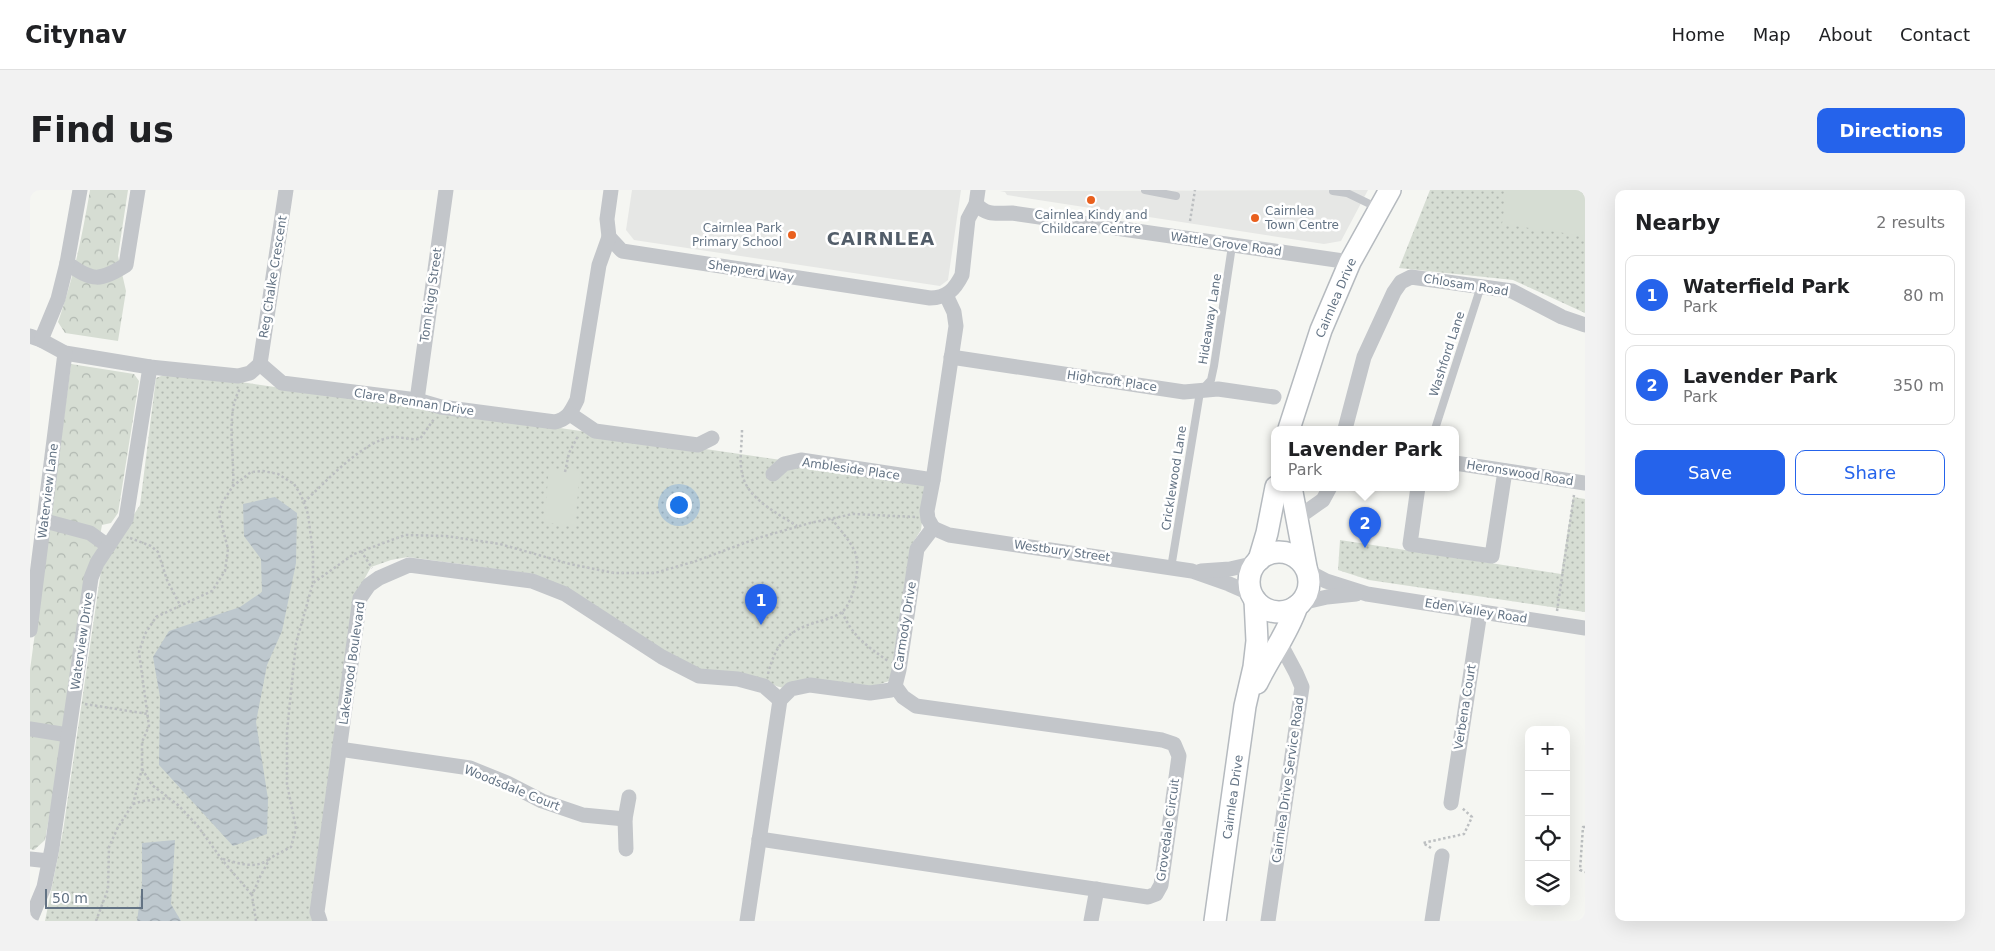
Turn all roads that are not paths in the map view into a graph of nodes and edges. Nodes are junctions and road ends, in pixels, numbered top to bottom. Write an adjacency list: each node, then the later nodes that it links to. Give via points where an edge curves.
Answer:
1 (80, 190): 15 (street)
2 (138, 190): 15 (street, via 126,265 106,277 84,275)
3 (286, 190): 23 (street, Reg Chalke Crescent)
4 (446, 190): 26 (street, Tom Rigg Street)
5 (611, 190): 12 (street, via 607,219)
6 (1145, 190): 9 (lane)
7 (1390, 190): 11 (street, Cairnlea Drive)
8 (1333, 191): 11 (lane, via 1347,193)
9 (1176, 196)
10 (982, 200): 13 (street, Wattle Grove Road, via 1012,212); 17 (street, via 968,237 962,275 953,291)
11 (1379, 209): 14 (street, Cairnlea Drive)
12 (609, 237): 17 (street, Shepperd Way, via 622,252 930,298); 27 (street, via 599,265 578,400)
13 (1232, 246): 14 (street, Wattle Grove Road); 24 (lane, Hideaway Lane, via 1211,380)
14 (1350, 262): 28 (street, Cairnlea Drive, via 1322,330)
15 (67, 263): 19 (street, via 58,299)
16 (1481, 286): 18 (street, Chlosam Road, via 1512,292); 29 (street, Chlosam Road, via 1421,277 1401,282 1364,357); 30 (lane, Washford Lane)
17 (946, 295): 21 (street, via 956,326)
18 (1585, 325)
19 (36, 338): 20 (street)
20 (66, 353): 22 (street); 42 (street, Waterview Lane)
21 (951, 357): 24 (street, Highcroft Place); 35 (street)
22 (150, 367): 23 (street, via 226,376 238,376); 44 (street, Waterview Drive, via 126,519)
23 (255, 368): 26 (street, Clare Brennan Drive, via 282,383)
24 (1200, 392): 25 (street, Highcroft Place, via 1218,389); 46 (lane, Cricklewood Lane)
25 (1274, 397)
26 (417, 400): 27 (street, Clare Brennan Drive, via 441,407 555,422)
27 (570, 414): 31 (street, via 595,431 698,445)
28 (1292, 423)
29 (1346, 426)
30 (1436, 426)
31 (712, 438)
32 (1459, 464): 33 (street, Heronswood Road)
33 (1505, 470): 36 (street, Heronswood Road); 40 (street, via 1492,556 1410,544)
34 (773, 474): 35 (street, Ambleside Place, via 784,464 801,460)
35 (933, 480): 43 (street, via 927,510)
36 (1580, 482)
37 (1275, 491): 45 (street, via 1267,534)
38 (1292, 491): 41 (street)
39 (1328, 491): 41 (street, via 1323,500)
40 (1417, 491)
41 (1296, 519): 47 (street)
42 (45, 521): 44 (street, via 90,534); 54 (street, Waterview Lane)
43 (931, 523): 46 (street, Westbury Street, via 949,535); 56 (street, Carmody Drive, via 917,550)
44 (108, 546): 60 (street, Waterview Drive, via 91,578)
45 (1257, 562): 47 (street, via 1266,555 1284,552 1293,555); 48 (street, Westbury Street, via 1230,569); 50 (street, via 1249,578)
46 (1171, 568): 48 (street, Westbury Street)
47 (1306, 569): 49 (street, Eden Valley Road, via 1326,582); 51 (street, via 1309,588)
48 (1192, 571): 50 (street, Westbury Street)
49 (1367, 594): 51 (street, Eden Valley Road); 52 (street, Eden Valley Road)
50 (1254, 597): 51 (street, via 1270,611 1280,612); 58 (street, Cairnlea Drive, via 1257,641)
51 (1299, 605): 55 (street, Cairnlea Drive)
52 (1480, 612): 53 (street, Eden Valley Road); 63 (street, Verbena Court)
53 (1585, 628)
54 (30, 630)
55 (1280, 643): 58 (street, Cairnlea Drive); 78 (street, Cairnlea Drive Service Road, via 1302,687)
56 (895, 686): 57 (street, Carmody Drive, via 891,690 870,693 810,685 791,689); 71 (street, Grovedale Circuit, via 916,706 1174,744 1179,756 1161,885 1156,894 1148,897)
57 (780, 700): 61 (street, Lakewood Boulevard, via 764,686 738,679 699,676 662,657 565,594 532,581 408,565 369,584 360,598); 65 (street)
58 (1245, 706): 70 (street, Cairnlea Drive)
59 (30, 729): 60 (street)
60 (68, 735): 69 (street, Waterview Drive)
61 (339, 749): 64 (street, Woodsdale Court, via 470,768 542,801 583,815); 73 (street, Lakewood Boulevard, via 317,912)
62 (629, 797): 64 (street)
63 (1451, 800)
64 (624, 819): 66 (street)
65 (759, 839): 71 (street, Grovedale Circuit); 74 (street)
66 (626, 849)
67 (1442, 856): 79 (street)
68 (30, 859): 69 (street)
69 (49, 861): 72 (street, Waterview Drive, via 44,887)
70 (1220, 888): 76 (street, Cairnlea Drive); 77 (street, Cairnlea Drive)
71 (1097, 889): 75 (street)
72 (30, 921)
73 (320, 921)
74 (747, 921)
75 (1092, 921)
76 (1215, 921)
77 (1227, 921)
78 (1268, 921)
79 (1432, 921)

